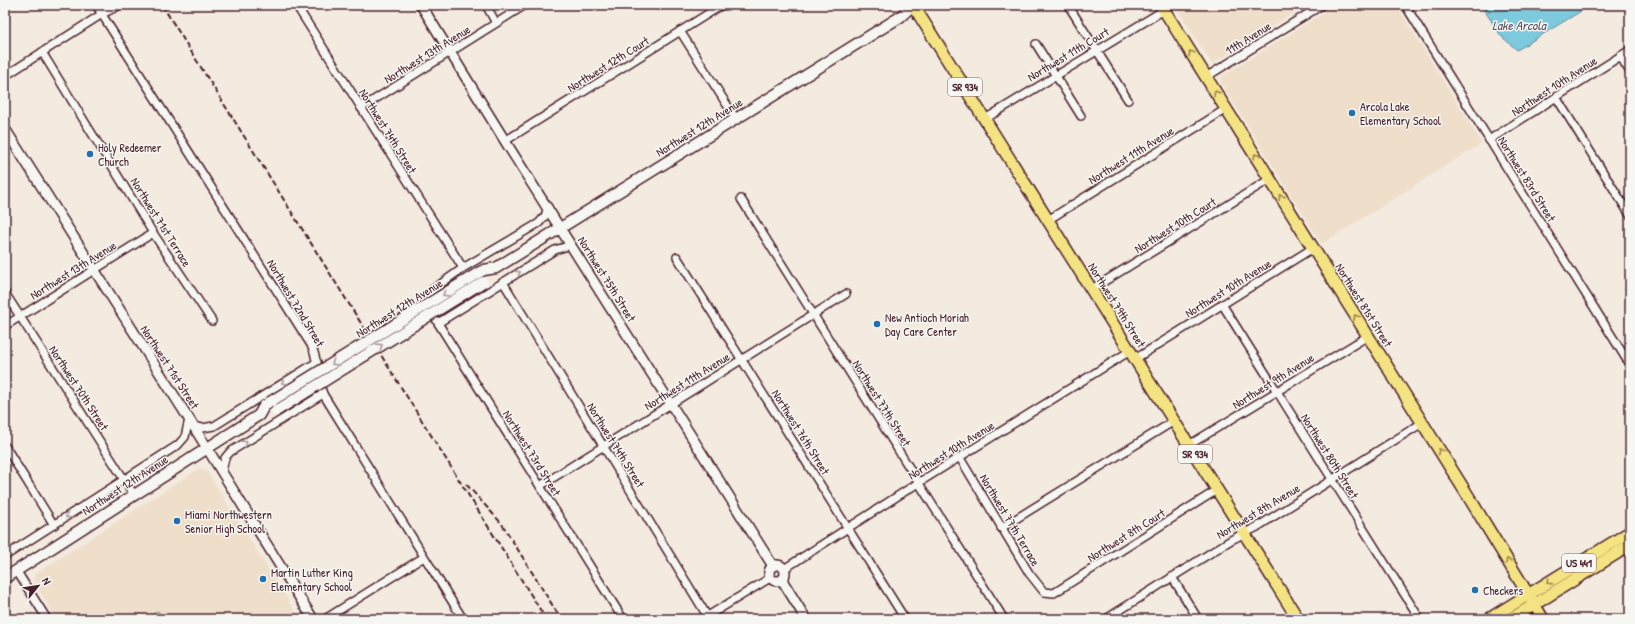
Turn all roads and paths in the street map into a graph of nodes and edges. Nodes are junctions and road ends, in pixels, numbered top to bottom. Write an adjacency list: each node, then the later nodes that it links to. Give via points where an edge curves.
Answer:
1 (96, 5): 13 (street, Northwest 72nd Street)
2 (296, 5): 28 (street, Northwest 74th Street)
3 (421, 5): 20 (street, Northwest 75th Street)
4 (486, 5): 14 (street)
5 (524, 5): 14 (street, Northwest 13th Avenue)
6 (722, 5): 15 (street, Northwest 12th Court)
7 (913, 5): 31 (main road, Northwest 12th Avenue, via 900,17); 32 (main road, Northwest 79th Street / SR 934)
8 (1068, 5): 17 (street)
9 (1322, 5): 25 (street, 11th Avenue)
10 (1405, 5): 34 (street, Northwest 83rd Street)
11 (118, 6): 13 (street)
12 (1162, 7): 17 (street, Northwest 11th Court); 25 (main road, Northwest 81st Street, one-way to 12)
13 (102, 14): 19 (street); 62 (street, Northwest 72nd Street, via 311,344)
14 (496, 23): 20 (street, Northwest 13th Avenue)
15 (680, 31): 31 (street); 35 (street, Northwest 12th Court)
16 (1036, 44): 23 (street)
17 (1096, 50): 23 (street, Northwest 11th Court); 27 (street)
18 (1630, 50): 21 (street, Northwest 10th Avenue)
19 (42, 52): 24 (street); 42 (street, Northwest 71st Terrace)
20 (451, 52): 28 (street, Northwest 13th Avenue); 35 (street, Northwest 75th Street)
21 (1620, 56): 22 (street); 26 (street, Northwest 10th Avenue)
22 (1630, 72)
23 (1055, 75): 30 (street); 32 (street, Northwest 11th Court)
24 (5, 76)
25 (1206, 77): 29 (main road, Northwest 81st Street, one-way to 25)
26 (1556, 97): 34 (street, Northwest 10th Avenue); 39 (street)
27 (1128, 100)
28 (361, 108): 46 (street, Northwest 74th Street)
29 (1226, 109): 36 (main road, Northwest 81st Street, one-way to 29); 40 (street, Northwest 11th Avenue)
30 (1081, 116)
31 (736, 119): 41 (main road, Northwest 12th Avenue)
32 (985, 119): 40 (main road, Northwest 79th Street / SR 934)
33 (5, 129): 47 (street, Northwest 71st Street)
34 (1489, 140): 63 (street, Northwest 83rd Street)
35 (505, 141): 38 (street, Northwest 75th Street)
36 (1270, 179): 44 (main road, Northwest 81st Street, one-way to 36); 49 (street, Northwest 10th Court)
37 (741, 199): 54 (street, Northwest 77th Street)
38 (548, 207): 41 (street, Northwest 75th Street); 46 (street, Northwest 12th Avenue, via 539,223)
39 (1630, 215)
40 (1048, 220): 49 (main road, Northwest 79th Street / SR 934)
41 (560, 228): 43 (street, Northwest 75th Street); 73 (main road, Northwest 12th Avenue, bridge, via 496,268 489,278 481,278 273,407 269,415 259,415)
42 (154, 233): 47 (street, Northwest 13th Avenue); 56 (street, Northwest 71st Terrace)
43 (571, 245): 48 (street, one-way to 43, via 555,250); 66 (street, Northwest 75th Street)
44 (1313, 248): 53 (street, Northwest 10th Avenue); 59 (main road, Northwest 81st Street, one-way to 44)
45 (677, 257): 61 (street, Northwest 76th Street)
46 (463, 268): 52 (street, Northwest 12th Avenue, via 432,290)
47 (94, 271): 55 (street, Northwest 13th Avenue); 68 (street, Northwest 71st Street)
48 (503, 282): 57 (street); 72 (street, Northwest 74th Street)
49 (1092, 289): 60 (main road, Northwest 79th Street / SR 934)
50 (5, 293): 55 (street, Northwest 70th Street)
51 (846, 294): 54 (street, Northwest 11th Avenue)
52 (427, 298): 57 (street, Northwest 73rd Street, via 428,306)
53 (1222, 304): 60 (street, Northwest 10th Avenue); 64 (street, Northwest 80th Street)
54 (813, 314): 61 (street, Northwest 11th Avenue); 78 (street, Northwest 77th Street)
55 (20, 316): 58 (street, Northwest 13th Avenue); 76 (street, Northwest 70th Street)
56 (212, 321)
57 (438, 323): 79 (street, Northwest 73rd Street)
58 (5, 326)
59 (1368, 336): 64 (street, Northwest 9th Avenue); 69 (main road, Northwest 81st Street)
60 (1133, 355): 67 (main road, Northwest 79th Street / SR 934); 74 (street, Northwest 10th Avenue)
61 (742, 359): 66 (street, Northwest 11th Avenue); 83 (street, Northwest 76th Street)
62 (317, 362): 65 (street, Northwest 72nd Street); 68 (street, one-way to 68, via 214,426 202,428)
63 (1630, 365)
64 (1277, 391): 70 (street, Northwest 9th Avenue); 77 (street, Northwest 80th Street)
65 (323, 394): 75 (street, one-way to 65, via 225,458 230,452); 89 (street, Northwest 72nd Street)
66 (671, 403): 72 (street, Northwest 11th Avenue); 90 (street, Northwest 75th Street)
67 (1174, 421): 70 (main road, Northwest 79th Street / SR 934); 84 (street)
68 (191, 422): 73 (street, Northwest 71st Street); 76 (street, Northwest 12th Avenue, via 183,441)
69 (1422, 423): 77 (street, Northwest 8th Avenue); 98 (main road, Northwest 81st Street, one-way to 69)
70 (1189, 445): 80 (main road, Northwest 79th Street / SR 934)
71 (5, 446): 82 (street)
72 (604, 446): 79 (street, Northwest 11th Avenue); 100 (street, Northwest 74th Street)
73 (207, 448): 75 (street, Northwest 71st Street); 81 (main road, Northwest 12th Avenue)
74 (960, 458): 78 (street, Northwest 10th Avenue); 84 (street, Northwest 77th Terrace)
75 (222, 471): 102 (street, Northwest 71st Street)
76 (124, 480): 81 (street, Northwest 70th Street); 82 (street, Northwest 12th Avenue, one-way to 82)
77 (1332, 480): 86 (street, Northwest 8th Avenue); 112 (street, Northwest 80th Street)
78 (918, 483): 83 (street, Northwest 10th Avenue); 108 (street, Northwest 77th Street)
79 (540, 486): 105 (street, Northwest 73rd Street)
80 (1217, 490): 86 (main road, Northwest 79th Street / SR 934); 97 (street, Northwest 8th Court, via 1054,593)
81 (134, 495): 92 (main road, Northwest 12th Avenue)
82 (54, 524): 88 (street, Northwest 12th Avenue)
83 (848, 528): 91 (street, Northwest 10th Avenue); 107 (street, Northwest 76th Street)
84 (1001, 528): 97 (street, Northwest 77th Terrace)
85 (1630, 532): 98 (main road, US 441, one-way to 98)
86 (1244, 533): 93 (street, Northwest 8th Avenue); 111 (main road, Northwest 79th Street / SR 934)
87 (1630, 545): 99 (main road, US 441)
88 (5, 556)
89 (424, 557): 103 (street); 104 (street, Northwest 72nd Street)
90 (773, 566): 91 (street, via 778,564); 95 (street, via 769,571)
91 (784, 569): 96 (street, via 786,574)
92 (16, 570): 94 (main road, Northwest 12th Avenue); 101 (street)
93 (1172, 577): 109 (street, Northwest 8th Avenue); 110 (street)
94 (5, 578)
95 (770, 578): 96 (street); 100 (street)
96 (782, 580): 106 (street)
97 (1044, 592)
98 (1528, 594): 99 (main road, Northwest 81st Street); 113 (main road, US 441)
99 (1534, 604): 114 (main road, US 441); 115 (main road, Northwest 81st Street)
100 (707, 618)
101 (47, 619)
102 (313, 619)
103 (325, 619)
104 (463, 619)
105 (623, 619)
106 (806, 619)
107 (905, 619)
108 (1004, 619)
109 (1106, 619)
110 (1198, 619)
111 (1298, 619)
112 (1420, 619)
113 (1489, 619)
114 (1511, 619)
115 (1543, 619)

